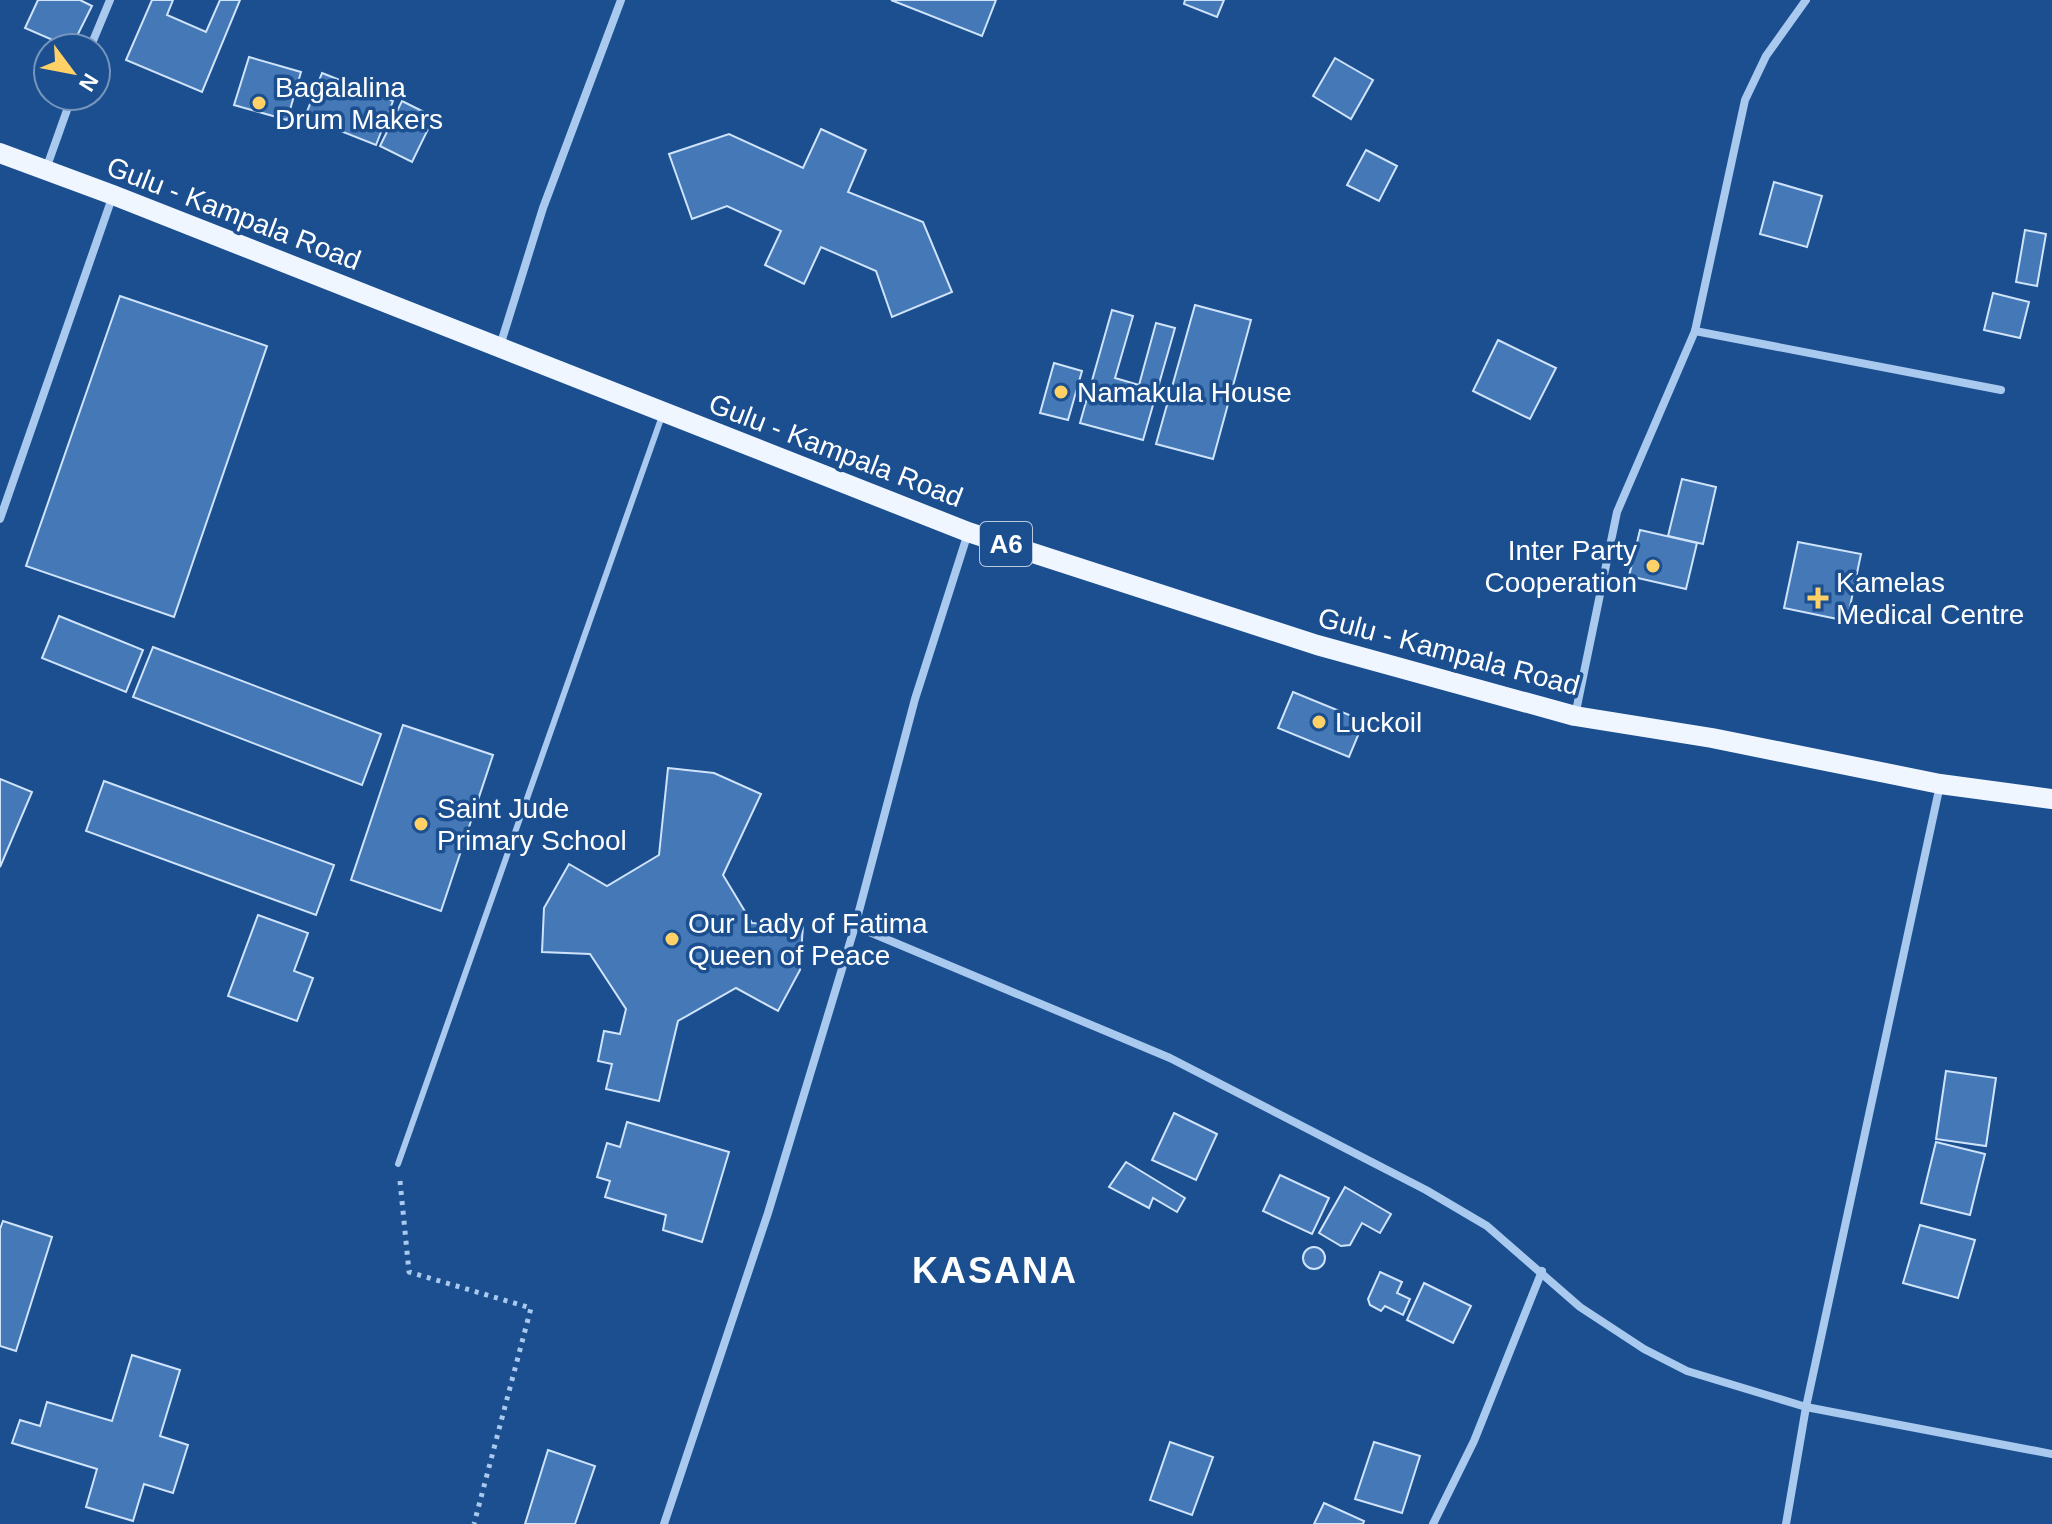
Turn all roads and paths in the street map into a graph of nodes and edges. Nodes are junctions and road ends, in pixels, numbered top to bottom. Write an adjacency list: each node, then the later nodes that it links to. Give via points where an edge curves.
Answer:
1 (110, 0): 4 (street)
2 (621, 0): 10 (street, via 543,208)
3 (1806, 0): 9 (street, via 1766,56 1745,100)
4 (97, 32)
5 (66, 112): 7 (street)
6 (0, 153): 7 (main road, Gulu - Kampala Road / A6)
7 (46, 170): 8 (main road, Gulu - Kampala Road / A6)
8 (113, 195): 10 (main road, Gulu - Kampala Road / A6); 13 (street)
9 (1695, 331): 11 (street); 15 (street, via 1617,512)
10 (499, 348): 12 (main road, Gulu - Kampala Road / A6)
11 (2001, 390)
12 (663, 412): 14 (main road, Gulu - Kampala Road / A6); 19 (lane)
13 (0, 519)
14 (968, 532): 15 (main road, Gulu - Kampala Road / A6, via 1317,645); 18 (street, via 915,699)
15 (1575, 716): 16 (main road, Gulu - Kampala Road / A6)
16 (1940, 784): 17 (main road, Gulu - Kampala Road / A6); 21 (street)
17 (2052, 799)
18 (855, 926): 20 (street, via 1170,1058 1426,1190 1487,1226); 24 (street, via 768,1213)
19 (398, 1164): 23 (path, via 409,1272 531,1308)
20 (1542, 1271): 21 (street, via 1580,1307 1644,1349 1687,1371); 25 (street, via 1474,1441)
21 (1806, 1407): 22 (street); 26 (street)
22 (2052, 1454)
23 (474, 1524)
24 (664, 1524)
25 (1433, 1524)
26 (1786, 1524)

